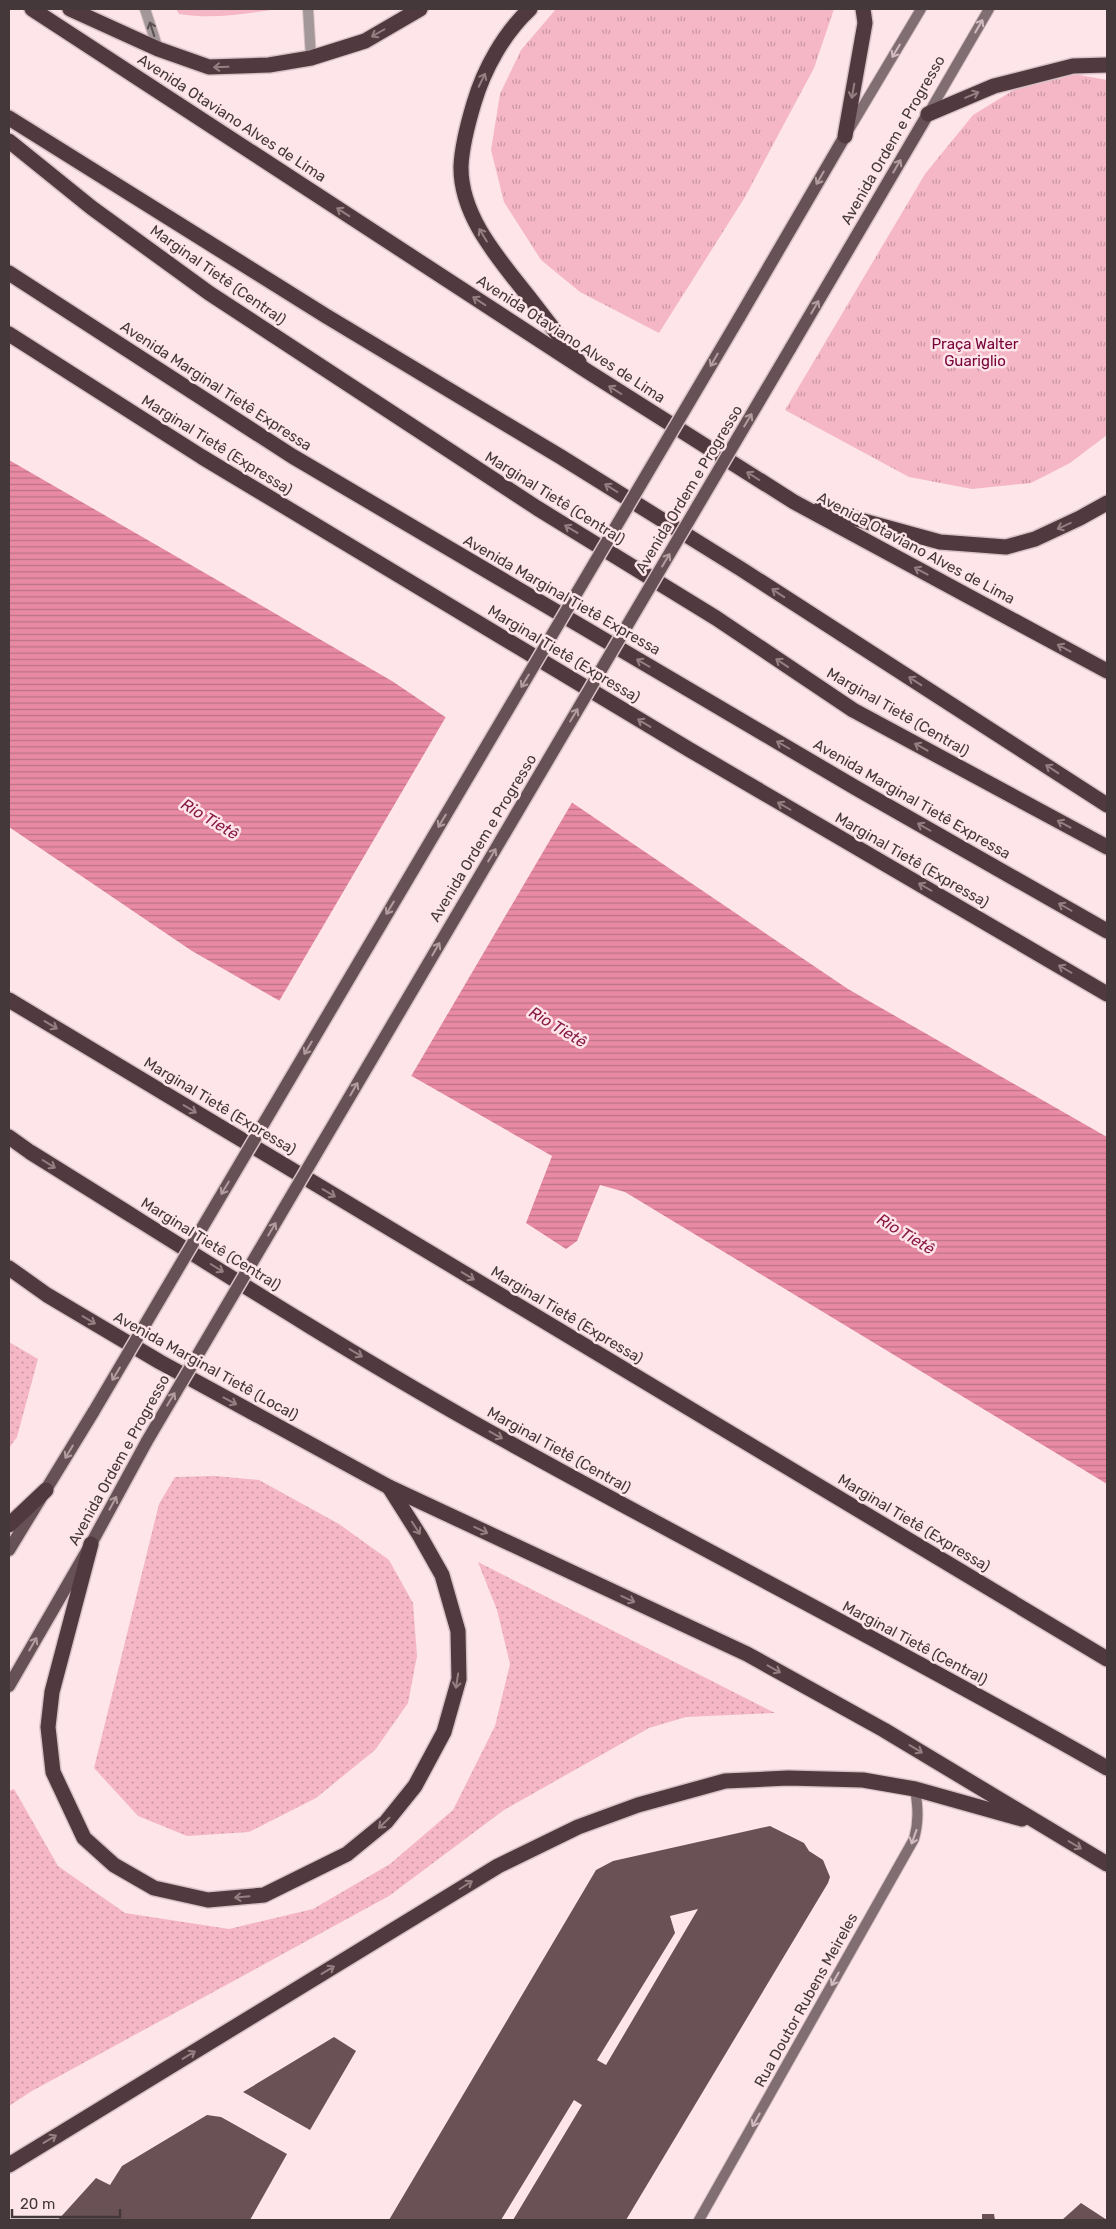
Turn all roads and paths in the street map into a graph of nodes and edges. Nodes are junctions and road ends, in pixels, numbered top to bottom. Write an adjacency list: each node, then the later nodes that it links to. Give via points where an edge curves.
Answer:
1 (32, 9): 19 (highway, Avenida Otaviano Alves de Lima, one-way to 1)
2 (70, 9): 10 (highway)
3 (145, 9): 10 (lane, one-way to 3)
4 (308, 9): 11 (lane)
5 (420, 9): 11 (highway, one-way to 11, via 365,41)
6 (530, 9): 19 (highway, one-way to 6, via 494,252 475,221 464,190 461,167 467,125 479,86 495,54)
7 (863, 9): 15 (highway, one-way to 15, via 865,24)
8 (921, 9): 15 (street, one-way to 15)
9 (989, 9): 13 (street, Avenida Ordem e Progresso, one-way to 9)
10 (158, 49): 11 (highway, one-way to 10, via 269,65 209,67)
11 (311, 58)
12 (1107, 65): 13 (highway, one-way to 12, via 994,86 1073,66)
13 (928, 114): 37 (main road, Avenida Ordem e Progresso, one-way to 13, bridge, via 147,1442)
14 (9, 118): 23 (highway, one-way to 14, via 733,564)
15 (845, 136): 35 (main road, one-way to 35, bridge)
16 (9, 141): 24 (highway, Marginal Tietê (Central), one-way to 16, via 853,710 716,618 537,508 209,293 92,208)
17 (9, 272): 25 (highway, Avenida Marginal Tietê Expressa, one-way to 17, via 856,788 292,456)
18 (9, 334): 26 (highway, Marginal Tietê (Expressa), one-way to 18, via 690,750 202,457)
19 (586, 371): 20 (highway, Avenida Otaviano Alves de Lima, one-way to 19)
20 (794, 502): 21 (highway, one-way to 20, via 1035,539 1006,547 940,542); 22 (highway, Avenida Otaviano Alves de Lima, one-way to 20)
21 (1107, 504)
22 (1107, 671)
23 (1107, 805)
24 (1107, 847)
25 (1107, 931)
26 (1107, 994)
27 (9, 1000): 39 (highway, Marginal Tietê (Expressa), one-way to 39)
28 (9, 1137): 30 (highway, Marginal Tietê (Central))
29 (9, 1149): 30 (highway)
30 (30, 1152): 41 (highway, Marginal Tietê (Central), one-way to 41, via 323,1334 470,1420)
31 (9, 1268): 33 (highway, Avenida Marginal Tietê (Local))
32 (9, 1279): 33 (highway)
33 (48, 1295): 34 (highway, Avenida Marginal Tietê (Local), one-way to 34, via 160,1362)
34 (389, 1487): 37 (highway, one-way to 37, via 442,1575 458,1631 459,1679 444,1732 415,1786 386,1822 347,1854 264,1895 208,1900 154,1888 114,1865 84,1838 53,1772 48,1727 52,1692); 43 (highway, Avenida Marginal Tietê (Local), one-way to 43, via 747,1654 884,1730)
35 (46, 1490): 36 (highway); 38 (main road)
36 (9, 1525)
37 (91, 1544): 40 (main road, Avenida Ordem e Progresso, one-way to 37)
38 (9, 1550)
39 (1107, 1659)
40 (9, 1686)
41 (1107, 1768)
42 (915, 1789): 43 (highway); 45 (highway, one-way to 42, via 498,1866 578,1828 638,1805 725,1781 788,1778 863,1780); 46 (street, Rua Doutor Rubens Meireles, one-way to 46, via 919,1809 914,1840)
43 (1042, 1825): 44 (highway, Avenida Marginal Tietê (Local), one-way to 44)
44 (1107, 1864)
45 (9, 2165)
46 (699, 2220)

